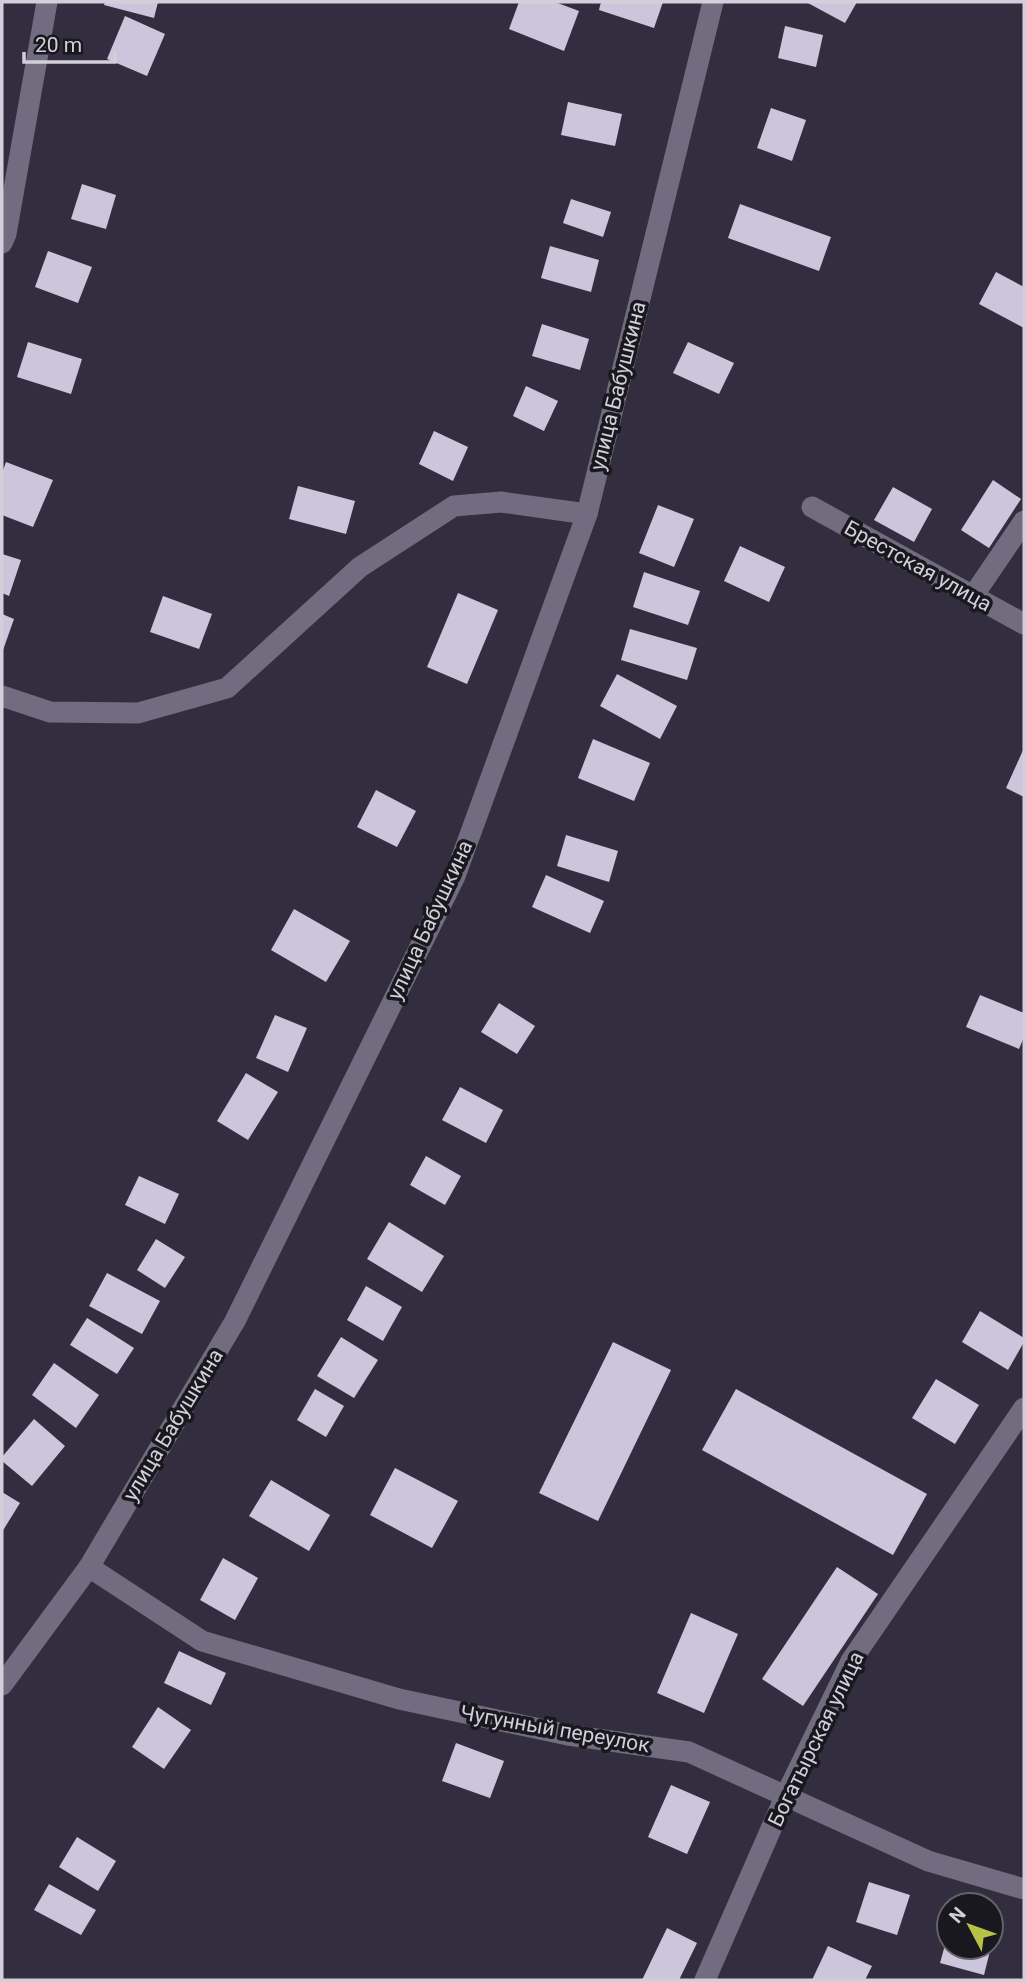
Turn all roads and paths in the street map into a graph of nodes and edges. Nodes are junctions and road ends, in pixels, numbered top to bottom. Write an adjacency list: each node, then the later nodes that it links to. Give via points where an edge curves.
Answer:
1 (47, 2): 3 (street)
2 (713, 2): 5 (street, улица Бабушкина)
3 (2, 243)
4 (812, 507): 7 (street, Брестская улица)
5 (587, 514): 9 (street, via 501,502 454,506 360,567 227,688 138,713 50,712); 11 (street, улица Бабушкина, via 455,876 235,1321)
6 (1024, 521): 7 (street)
7 (973, 596): 8 (street, Брестская улица)
8 (1024, 624)
9 (2, 696)
10 (1024, 1408): 13 (street, Богатырская улица, via 851,1661)
11 (89, 1567): 12 (street, улица Бабушкина); 13 (street, Чугунный переулок, via 202,1641 399,1699 568,1735 689,1752)
12 (2, 1685)
13 (785, 1797): 14 (street, Чугунный переулок, via 928,1861); 15 (street, Богатырская улица)
14 (1024, 1889)
15 (705, 1980)

